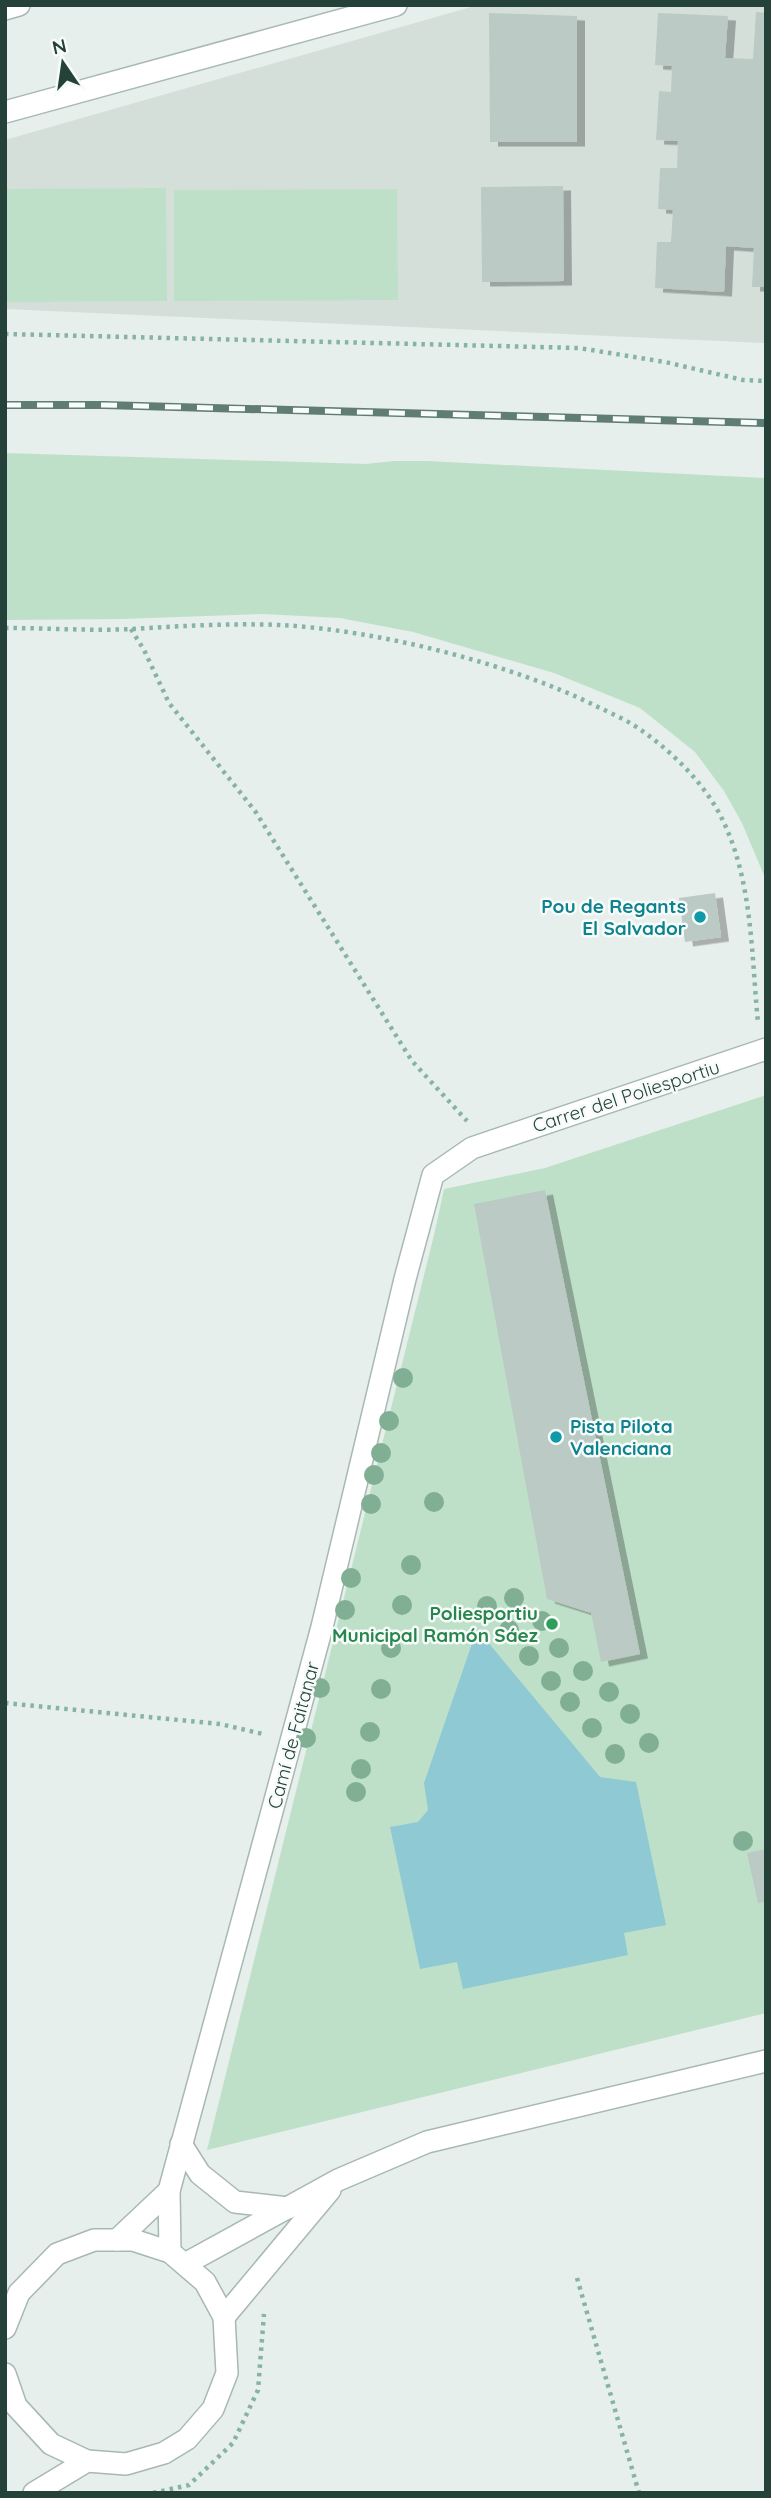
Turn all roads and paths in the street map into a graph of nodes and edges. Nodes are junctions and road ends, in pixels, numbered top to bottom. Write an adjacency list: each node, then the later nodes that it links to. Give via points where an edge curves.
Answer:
1 (19, 5): 3 (street)
2 (396, 5): 4 (street)
3 (5, 9)
4 (5, 112)
5 (5, 334): 6 (path, via 579,348)
6 (766, 381)
7 (5, 628): 8 (path)
8 (131, 629): 9 (path, via 280,625 346,632 521,676 636,726 704,790 730,838 748,907); 10 (path, via 169,703 255,811 412,1061)
9 (763, 1050): 10 (street, Carrer del Poliesportiu)
10 (487, 1142): 12 (street, Camí de Faitanar, via 433,1175)
11 (5, 1703): 12 (path, via 220,1724)
12 (290, 1743): 14 (street, Camí de Faitanar)
13 (766, 2061): 15 (street, via 428,2141)
14 (181, 2144): 16 (street, Camí de Faitanar); 17 (street, via 200,2174 235,2203)
15 (338, 2180): 17 (street); 22 (street)
16 (169, 2191): 18 (street); 19 (street, Camí de Faitanar)
17 (288, 2208): 19 (street)
18 (117, 2240): 19 (street, via 134,2240); 23 (street, via 94,2240 57,2254 19,2293)
19 (178, 2258): 22 (street, via 205,2282)
20 (577, 2278): 28 (path)
21 (264, 2306): 27 (path, via 258,2390 233,2443 189,2485)
22 (224, 2317): 25 (street, via 227,2373 213,2409 187,2439 164,2453 126,2464)
23 (5, 2328)
24 (5, 2374): 25 (street, via 16,2406 51,2444)
25 (87, 2461): 26 (street)
26 (34, 2493)
27 (153, 2493)
28 (639, 2493)

